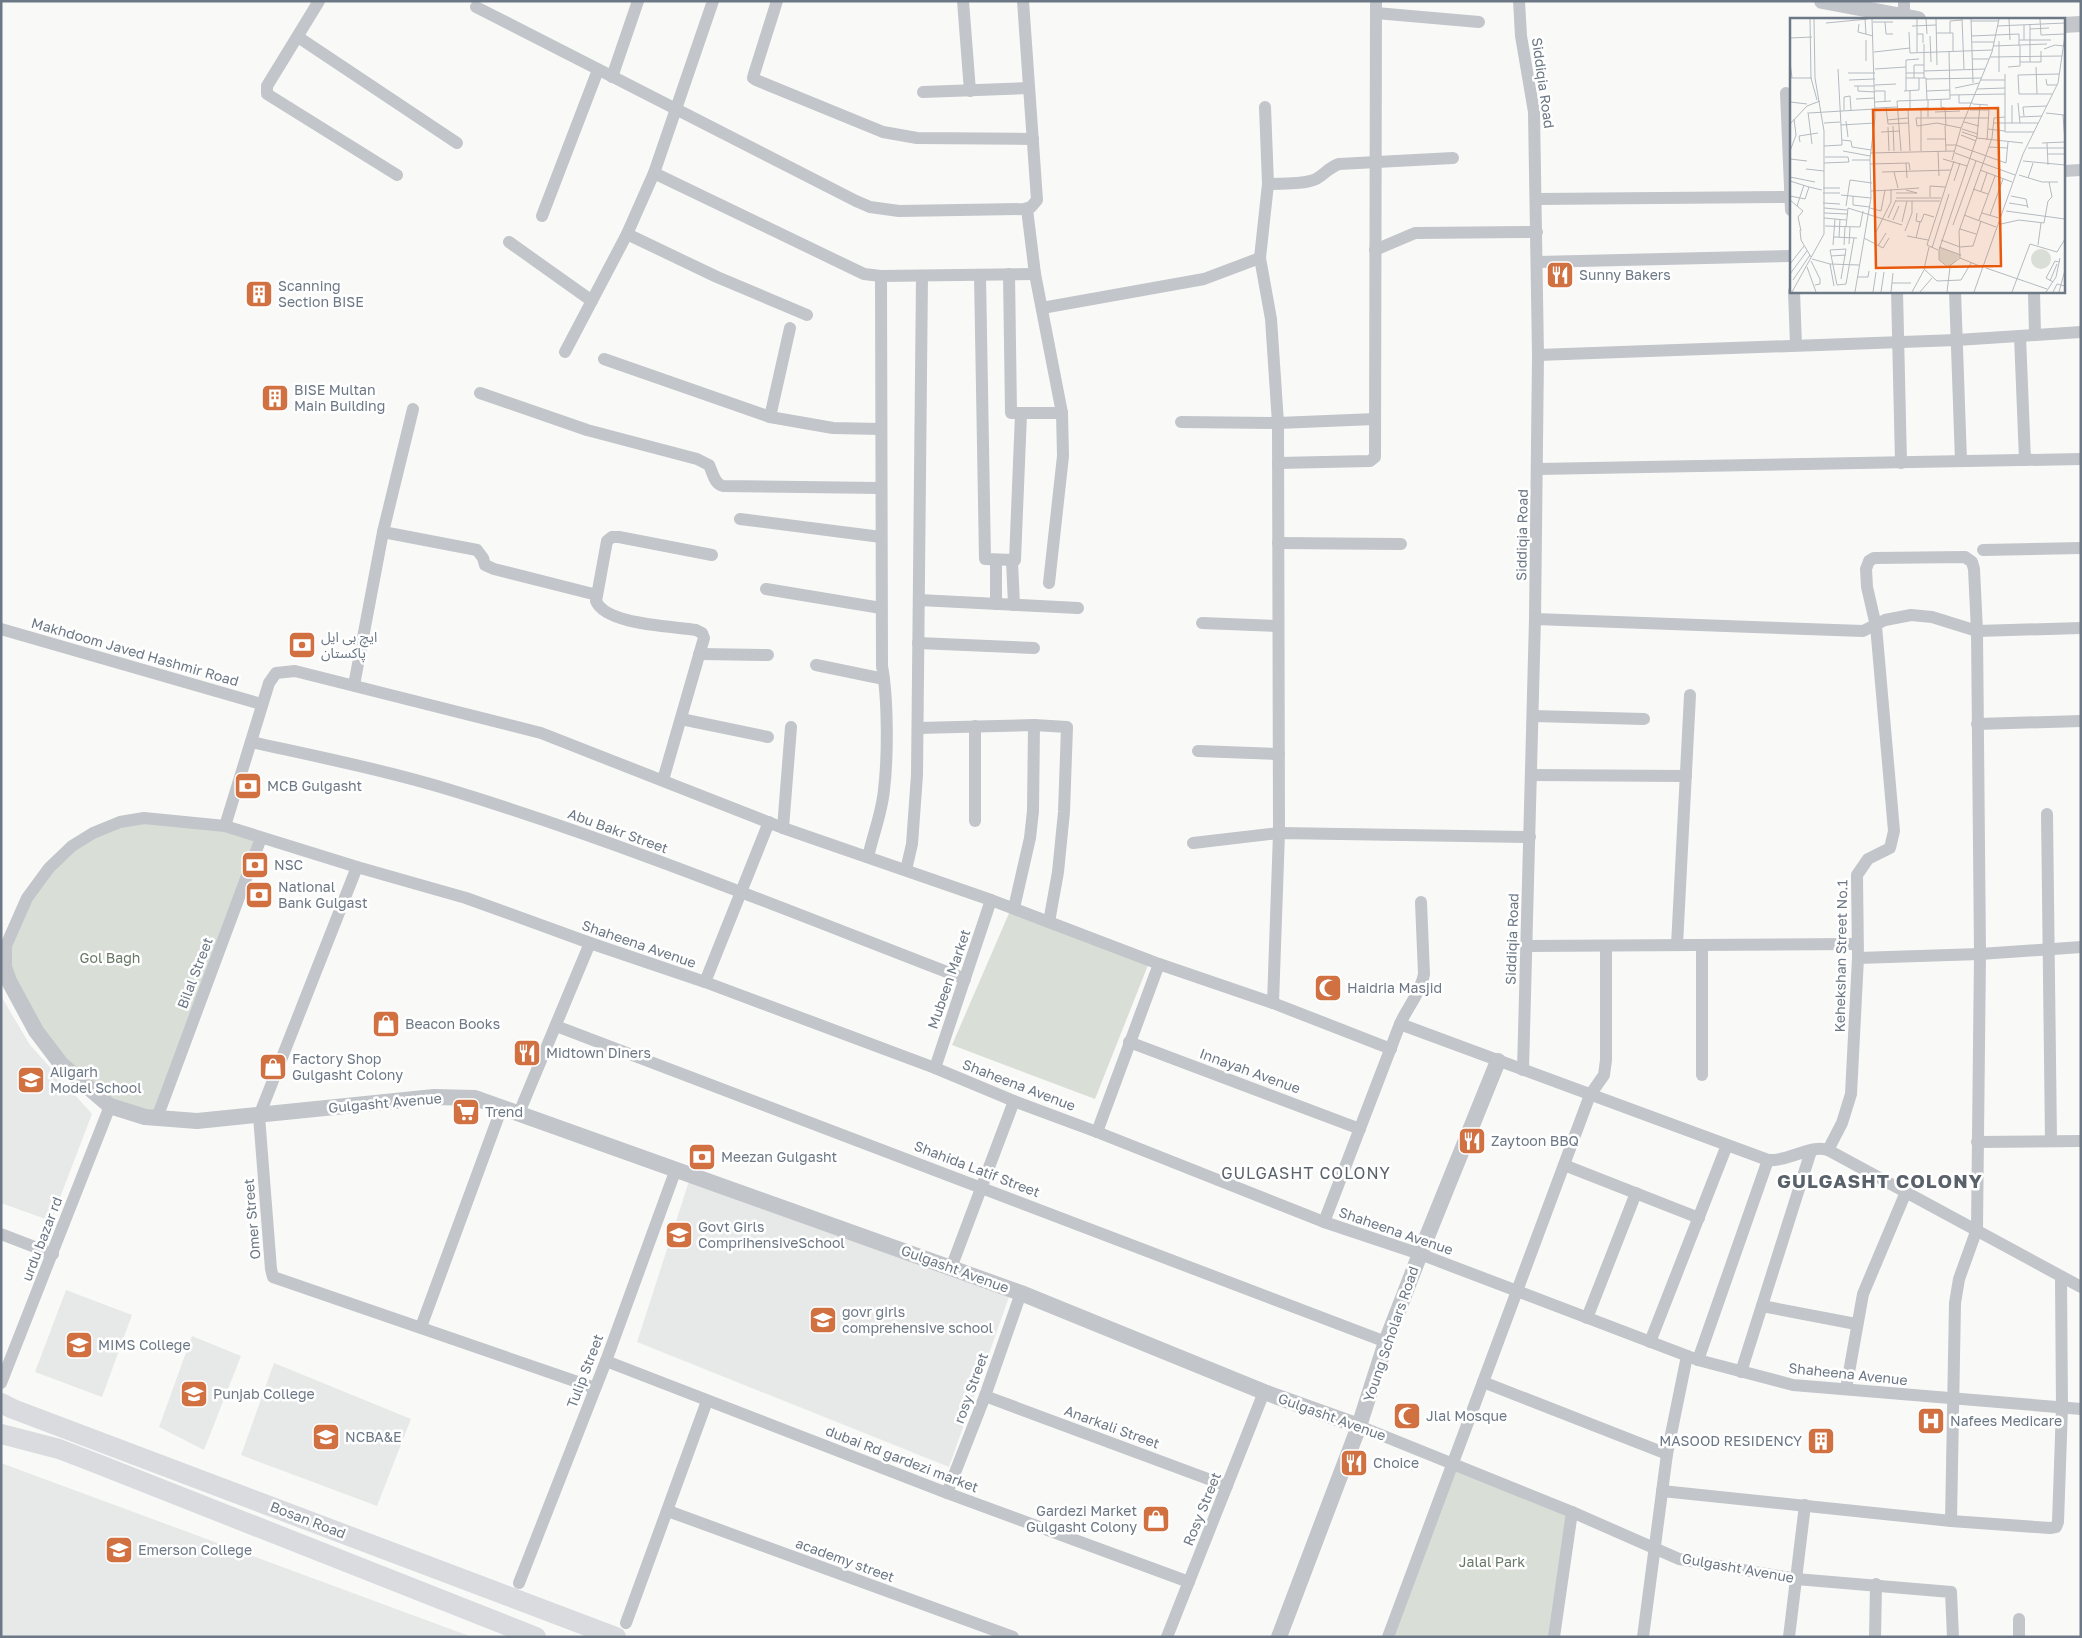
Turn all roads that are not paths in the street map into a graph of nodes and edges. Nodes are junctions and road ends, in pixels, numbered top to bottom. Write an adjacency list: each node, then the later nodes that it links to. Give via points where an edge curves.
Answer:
1 (319, 1): 15 (street)
2 (638, 1): 17 (street)
3 (713, 1): 23 (street)
4 (777, 1): 24 (street, via 754,74 756,80 883,132 905,137)
5 (962, 1): 19 (street)
6 (1023, 1): 18 (street)
7 (1519, 1): 34 (street, Siddiqia Road, via 1521,36 1534,112)
8 (1822, 1): 11 (street)
9 (476, 7): 16 (street)
10 (1376, 7): 12 (street); 27 (street)
11 (1909, 12)
12 (1479, 22)
13 (2081, 24): 14 (street)
14 (2064, 25)
15 (298, 37): 25 (street); 31 (street, via 267,86 267,94)
16 (598, 70): 17 (street); 36 (street)
17 (612, 77): 23 (street)
18 (1029, 88): 19 (street); 24 (street)
19 (970, 91): 20 (street)
20 (923, 92)
21 (1786, 93): 33 (street)
22 (1265, 107): 32 (street)
23 (676, 110): 30 (street); 35 (street, via 870,207 899,211)
24 (1033, 139): 35 (street, via 1037,200)
25 (457, 143)
26 (1453, 158): 27 (street)
27 (1376, 162): 32 (street, via 1339,164 1315,179); 40 (street)
28 (2081, 170): 29 (street)
29 (2064, 171)
30 (654, 173): 38 (street); 47 (street, via 864,274)
31 (397, 175)
32 (1268, 184): 42 (street)
33 (1790, 197): 34 (street)
34 (1536, 199): 37 (street, Siddiqia Road)
35 (1027, 209): 45 (street)
36 (542, 216)
37 (1537, 232): 40 (street, via 1415,233); 43 (street, Siddiqia Road)
38 (627, 234): 53 (street); 55 (street, via 716,277)
39 (509, 242): 53 (street)
40 (1375, 250): 71 (street)
41 (1790, 256): 43 (street)
42 (1260, 258): 54 (street, via 1204,279); 73 (street, via 1271,319)
43 (1537, 262): 64 (street, Siddiqia Road)
44 (1009, 274): 45 (street); 46 (street); 69 (street, via 1010,411)
45 (1035, 274): 54 (street)
46 (980, 275): 48 (street); 90 (street, via 984,558)
47 (881, 276): 48 (street); 74 (street)
48 (922, 276): 95 (street)
49 (1794, 292): 62 (street)
50 (1897, 292): 61 (street)
51 (1955, 292): 60 (street)
52 (2034, 292): 58 (street)
53 (592, 301): 63 (street)
54 (1042, 308): 68 (street)
55 (807, 315)
56 (790, 328): 70 (street)
57 (2081, 332): 58 (street)
58 (2035, 335): 59 (street)
59 (2020, 336): 60 (street); 76 (street)
60 (1957, 340): 61 (street); 78 (street)
61 (1898, 342): 62 (street); 77 (street)
62 (1796, 345): 64 (street)
63 (565, 352)
64 (1538, 355): 80 (street, Siddiqia Road)
65 (604, 359): 70 (street)
66 (480, 393): 81 (street, via 586,430 697,459 709,465 718,485)
67 (413, 409): 83 (street)
68 (1062, 413): 69 (street); 92 (street, via 1063,456)
69 (1021, 414): 91 (street, via 1016,559)
70 (770, 417): 74 (street, via 833,428)
71 (1375, 419): 73 (street); 79 (street, via 1374,460)
72 (1181, 422): 73 (street)
73 (1278, 423): 79 (street)
74 (881, 429): 81 (street)
75 (2081, 459): 76 (street)
76 (2025, 460): 78 (street)
77 (1901, 462): 78 (street); 80 (street)
78 (1962, 462)
79 (1278, 463): 85 (street)
80 (1538, 469): 100 (street, Siddiqia Road)
81 (881, 488): 84 (street)
82 (740, 519): 84 (street)
83 (383, 532): 94 (street, via 477,550 485,565 494,569); 113 (street)
84 (881, 537): 98 (street)
85 (1278, 543): 86 (street); 102 (street)
86 (1401, 544)
87 (2081, 548): 88 (street)
88 (1983, 550)
89 (712, 555): 94 (street, via 612,537 607,541)
90 (996, 560): 91 (street); 96 (street)
91 (1012, 560): 97 (street)
92 (1049, 583)
93 (766, 589): 98 (street)
94 (597, 595): 109 (street, via 599,608 620,619 702,633 704,638)
95 (919, 600): 96 (street); 107 (street)
96 (996, 604): 97 (street)
97 (1014, 605): 99 (street)
98 (881, 608): 112 (street)
99 (1078, 608)
100 (1535, 619): 103 (street, via 1853,631); 116 (street, Siddiqia Road)
101 (1202, 623): 102 (street)
102 (1278, 626): 128 (street)
103 (1876, 626): 106 (street, via 1885,620 1912,615 1932,617); 106 (street, Kehekshan Street No.1, via 1867,587 1869,560 1965,558 1972,562 1974,569); 150 (street, Kehekshan Street No.1, via 1894,832 1890,848 1868,859 1857,875)
104 (2081, 628): 106 (street)
105 (1, 629): 115 (street, Makhdoom Javed Hashmir Road)
106 (1977, 631): 120 (street)
107 (918, 643): 108 (street); 124 (street)
108 (1034, 648)
109 (699, 654): 110 (street); 117 (street)
110 (768, 655)
111 (816, 665): 112 (street)
112 (884, 679): 141 (street, via 884,790)
113 (354, 685): 115 (street, via 296,671 276,673); 131 (street, via 541,733)
114 (1690, 695): 130 (street)
115 (261, 704): 126 (street)
116 (1533, 716): 118 (street); 129 (street, Siddiqia Road)
117 (681, 718): 125 (street); 131 (street)
118 (1644, 719)
119 (2081, 721): 120 (street)
120 (1977, 724): 158 (street)
121 (1034, 725): 122 (street); 147 (street, via 1033,811); 148 (street, via 1064,726 1068,729 1064,812)
122 (974, 726): 124 (street); 133 (street)
123 (792, 727): 136 (street)
124 (918, 728): 143 (street, via 912,844)
125 (768, 737)
126 (251, 742): 135 (street); 144 (street, Abu Bakr Street, via 455,791 583,833)
127 (1198, 751): 128 (street)
128 (1278, 754): 137 (street)
129 (1532, 775): 130 (street); 138 (street, Siddiqia Road)
130 (1686, 776): 151 (street)
131 (663, 780): 134 (street)
132 (2047, 814): 156 (street)
133 (975, 821)
134 (769, 822): 136 (street); 144 (street)
135 (225, 826): 139 (street, Shaheena Avenue); 157 (street, Shaheena Avenue, via 144,818 120,822 93,833 72,846 49,868 28,898)
136 (783, 828): 141 (street)
137 (1279, 833): 138 (street); 140 (street); 164 (street)
138 (1530, 837): 153 (street, Siddiqia Road)
139 (261, 838): 142 (street, Shaheena Avenue); 179 (street, Bilal Street)
140 (1193, 843)
141 (868, 857): 143 (street)
142 (357, 867): 149 (street, Shaheena Avenue, via 466,898); 178 (street, Omer Street)
143 (906, 870): 145 (street)
144 (740, 893): 162 (street, Abu Bakr Street); 163 (street)
145 (991, 900): 147 (street); 162 (street, Mubeen Market)
146 (1421, 902): 165 (street, via 1424,974 1422,985)
147 (1014, 908): 148 (street)
148 (1049, 922): 160 (street)
149 (590, 944): 163 (street, Shaheena Avenue); 166 (street)
150 (1857, 944): 152 (street); 159 (street, Kehekshan Street No.1)
151 (1676, 945): 152 (street); 154 (street)
152 (1702, 945): 172 (street)
153 (1527, 946): 154 (street); 171 (street, Siddiqia Road)
154 (1606, 946): 173 (street, via 1606,1068)
155 (2081, 947): 156 (street)
156 (2048, 949): 158 (street); 182 (street)
157 (3, 950): 161 (street, Gulgasht Avenue)
158 (1980, 954): 159 (street); 184 (street)
159 (1858, 958): 186 (street, Kehekshan Street No.1, via 1851,1094 1842,1123)
160 (1159, 964): 164 (street); 167 (street)
161 (3, 967): 175 (street, Gulgasht Avenue, via 41,1037 61,1064)
162 (965, 978): 170 (street, Mubeen Market)
163 (705, 982): 170 (street, Shaheena Avenue)
164 (1273, 1003): 168 (street)
165 (1400, 1024): 168 (street); 169 (street)
166 (556, 1026): 177 (street); 191 (street, Shahida Latif Street)
167 (1129, 1042): 180 (street, Innayah Avenue); 181 (street)
168 (1391, 1049): 180 (street)
169 (1498, 1061): 171 (street); 199 (street, Young Scholars Road)
170 (935, 1068): 174 (street, Shaheena Avenue)
171 (1523, 1070): 173 (street)
172 (1702, 1075)
173 (1590, 1095): 185 (street); 189 (street)
174 (1014, 1101): 181 (street, Shaheena Avenue); 191 (street)
175 (110, 1106): 179 (street, Gulgasht Avenue); 198 (street, urdu bazar rd)
176 (502, 1108): 177 (street, Gulgasht Avenue); 178 (street, Gulgasht Avenue, via 475,1098 434,1097); 208 (street)
177 (519, 1113): 190 (street, Gulgasht Avenue)
178 (259, 1116): 179 (street, Gulgasht Avenue, via 197,1121); 208 (street, Omer Street, via 273,1277)
179 (156, 1118)
180 (1360, 1128): 195 (street)
181 (1097, 1132): 195 (street, Shaheena Avenue)
182 (2051, 1141): 183 (street); 184 (street)
183 (2081, 1141)
184 (1977, 1142): 196 (street)
185 (1727, 1145): 188 (street); 194 (street)
186 (1828, 1150): 187 (street); 192 (street)
187 (1812, 1151): 188 (street, via 1782,1160); 205 (street)
188 (1768, 1160): 211 (street)
189 (1564, 1165): 193 (street); 203 (street)
190 (676, 1169): 200 (street, Gulgasht Avenue); 212 (street, Tulip Street)
191 (981, 1187): 200 (street); 209 (street, Shahida Latif Street)
192 (1906, 1192): 196 (street); 207 (street, via 1862,1294)
193 (1636, 1193): 194 (street); 206 (street)
194 (1699, 1218): 210 (street)
195 (1324, 1222): 199 (street, Shaheena Avenue)
196 (1976, 1230): 201 (street); 220 (street, via 1959,1279 1955,1303)
197 (1, 1234): 198 (street)
198 (53, 1254): 215 (street, urdu bazar rd)
199 (1420, 1254): 203 (street, Shaheena Avenue); 209 (street, Young Scholars Road)
200 (951, 1268): 204 (street, Gulgasht Avenue)
201 (2061, 1278): 202 (street); 223 (street)
202 (2081, 1287)
203 (1517, 1292): 206 (street, Shaheena Avenue); 214 (street)
204 (1021, 1293): 218 (street, Gulgasht Avenue); 219 (street, rosy Street)
205 (1762, 1306): 207 (street); 213 (street)
206 (1587, 1318): 210 (street, Shaheena Avenue)
207 (1856, 1324): 217 (street)
208 (421, 1327): 216 (street, Omer Street)
209 (1386, 1342): 225 (street, Young Scholars Road)
210 (1650, 1342): 211 (street, Shaheena Avenue)
211 (1693, 1358): 213 (street, Shaheena Avenue); 227 (street)
212 (606, 1360): 216 (street, Tulip Street); 221 (street, dubai Rd gardezi market)
213 (1741, 1372): 217 (street, Shaheena Avenue, via 1793,1385)
214 (1483, 1382): 227 (street); 228 (street)
215 (1, 1383)
216 (595, 1388): 239 (street, Tulip Street)
217 (1846, 1390): 220 (street, Shaheena Avenue)
218 (1264, 1392): 225 (street, Gulgasht Avenue); 229 (street, Rosy Street)
219 (986, 1396): 229 (street, Anarkali Street); 231 (street, rosy Street)
220 (1953, 1399): 223 (street, Shaheena Avenue); 235 (street)
221 (707, 1401): 231 (street, dubai Rd gardezi market); 233 (street)
222 (1, 1403): 242 (main road, Bosan Road)
223 (2062, 1408): 224 (street, Shaheena Avenue); 235 (street, via 2056,1527)
224 (2081, 1409)
225 (1359, 1426): 228 (street, Gulgasht Avenue); 246 (street, Young Scholars Road)
226 (1, 1434): 243 (main road, Bosan Road, via 59,1449)
227 (1667, 1454): 230 (street)
228 (1453, 1464): 234 (street, Gulgasht Avenue); 247 (street)
229 (1227, 1486): 238 (street, Rosy Street)
230 (1662, 1491): 232 (street); 236 (street)
231 (948, 1493): 238 (street, dubai Rd gardezi market)
232 (1804, 1504): 235 (street); 237 (street)
233 (668, 1511): 242 (street); 244 (street, academy street)
234 (1572, 1512): 236 (street, Gulgasht Avenue); 248 (street)
235 (1951, 1521)
236 (1654, 1548): 237 (street, Gulgasht Avenue, via 1679,1559); 249 (street)
237 (1796, 1579): 240 (street, Gulgasht Avenue); 250 (street)
238 (1189, 1582): 245 (street, Rosy Street)
239 (519, 1583)
240 (1876, 1584): 251 (street); 252 (street, Gulgasht Avenue, via 1951,1592)
241 (2019, 1619): 253 (street)
242 (621, 1630)
243 (536, 1637)
244 (1013, 1637)
245 (1167, 1637)
246 (1279, 1637)
247 (1388, 1637)
248 (1554, 1637)
249 (1643, 1637)
250 (1790, 1637)
251 (1875, 1637)
252 (1953, 1637)
253 (2019, 1637)

